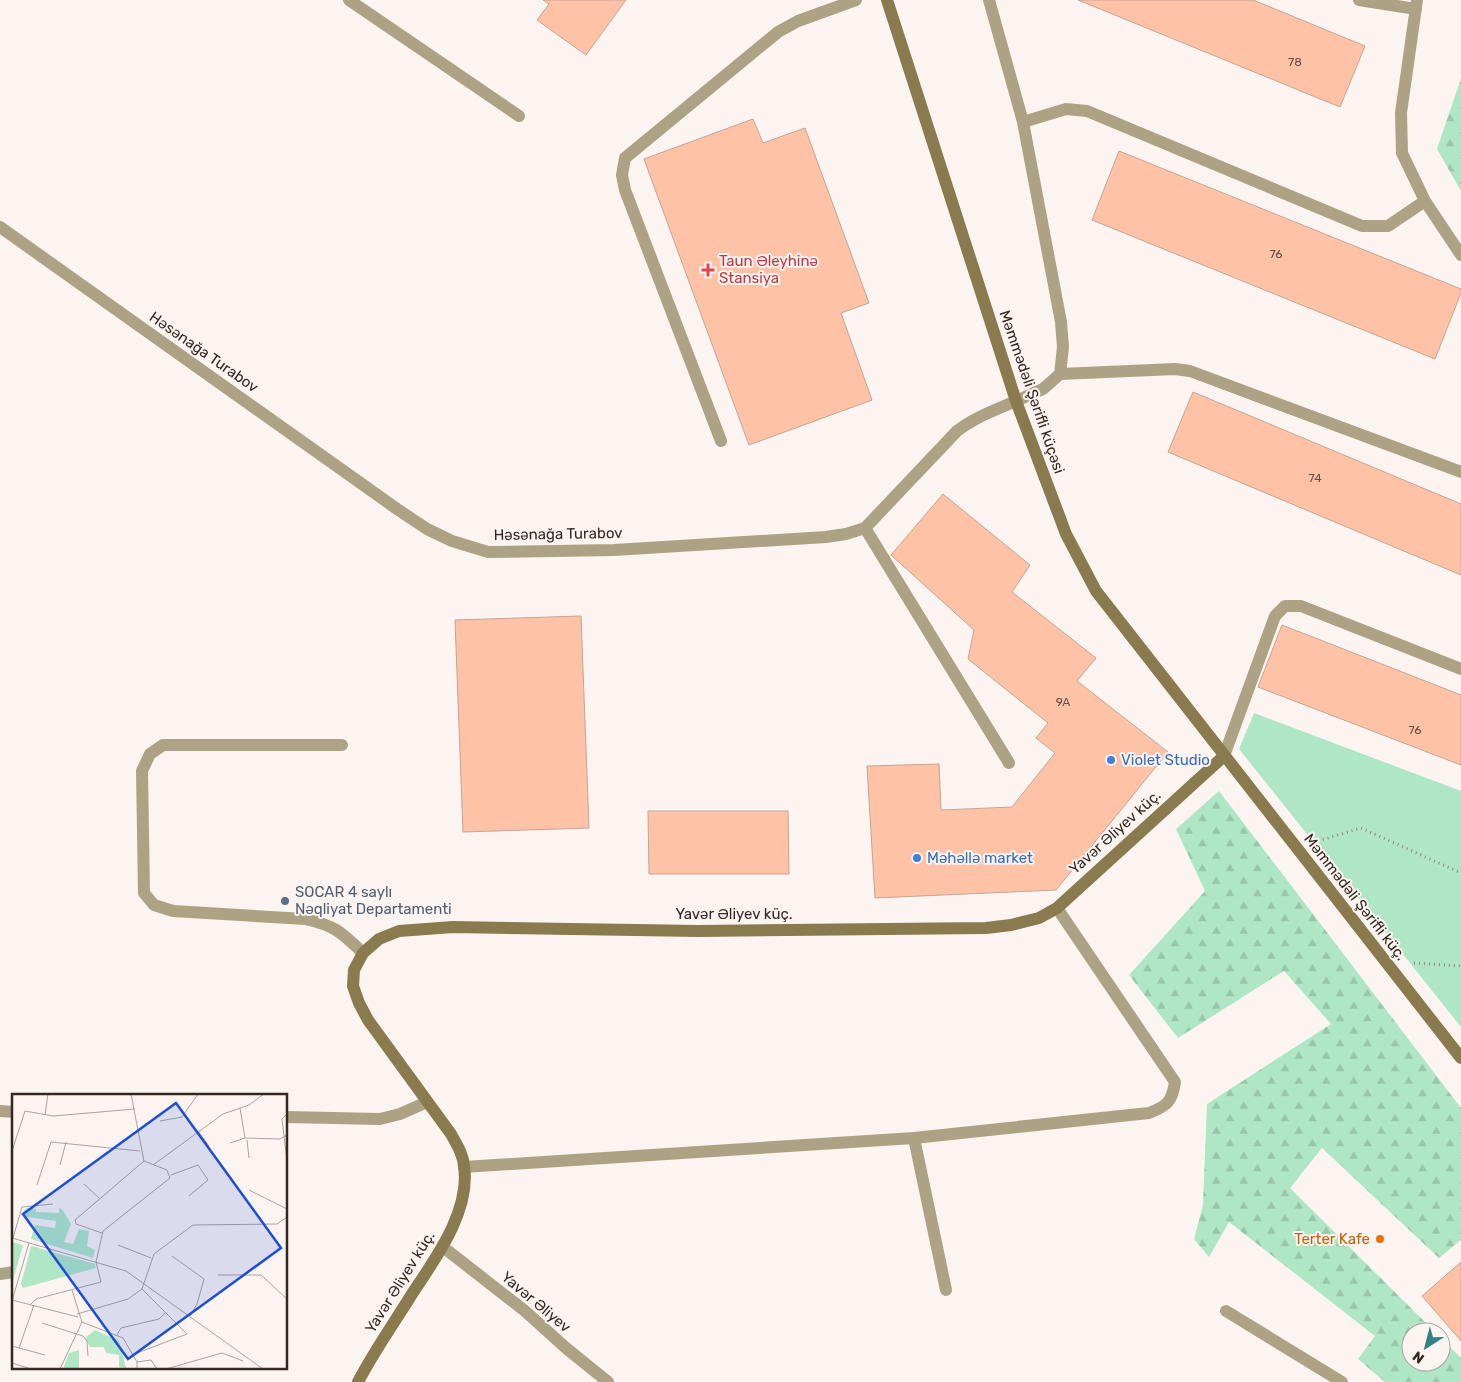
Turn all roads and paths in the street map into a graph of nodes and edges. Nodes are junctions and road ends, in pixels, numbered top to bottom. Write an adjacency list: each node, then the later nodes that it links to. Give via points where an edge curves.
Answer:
1 (349, 0): 7 (street)
2 (856, 0): 14 (street, via 798,21 778,32 625,158 622,175 625,190)
3 (887, 0): 13 (street, Məmmədəli Şərifli küçəsi)
4 (989, 0): 8 (street)
5 (1359, 0): 6 (street)
6 (1417, 4): 9 (street, via 1401,113 1402,153)
7 (519, 116)
8 (1023, 122): 9 (street, via 1066,109 1087,111 1362,226 1388,226); 12 (street, via 1061,322)
9 (1425, 201): 11 (street)
10 (0, 227): 16 (street, Həsənağa Turabov, via 397,509 452,541 488,552 614,550 826,537)
11 (1461, 255)
12 (1060, 374): 13 (street, via 1043,389); 15 (street, via 1190,371)
13 (1016, 401): 16 (street, via 957,431); 19 (street, Məmmədəli Şərifli küçəsi, via 1066,534 1096,591)
14 (721, 441)
15 (1461, 472)
16 (865, 528): 20 (street)
17 (1461, 669): 19 (street, via 1301,606 1285,606 1275,616)
18 (342, 745): 24 (street, via 163,745 150,754 142,771 144,894 154,905 173,912 305,919 325,923 339,930)
19 (1224, 756): 23 (street, Yavər Əliyev küç.); 27 (street, Məmmədəli Şərifli küç.)
20 (1009, 762)
21 (1314, 843): 22 (path, via 1361,828)
22 (1461, 874)
23 (1057, 908): 24 (street, Yavər Əliyev küç., via 1039,918 986,928 698,931 453,927 400,931 379,939); 30 (street, via 1175,1082 1173,1096 1163,1108 1149,1113)
24 (363, 953): 28 (street, Yavər Əliyev küç., via 354,970 353,986 359,1003)
25 (1409, 962): 26 (path)
26 (1461, 966)
27 (1461, 1058)
28 (427, 1102): 29 (street, via 380,1119); 31 (street, Yavər Əliyev küç., via 451,1134 461,1152)
29 (288, 1117)
30 (914, 1138): 31 (street); 33 (street)
31 (464, 1167): 32 (street, Yavər Əliyev küç., via 460,1209)
32 (443, 1248): 35 (street, Yavər Əliyev küç.); 36 (street, Yavər Əliyev, via 525,1311)
33 (946, 1290)
34 (1226, 1311): 37 (street)
35 (358, 1382)
36 (608, 1382)
37 (1342, 1382)

